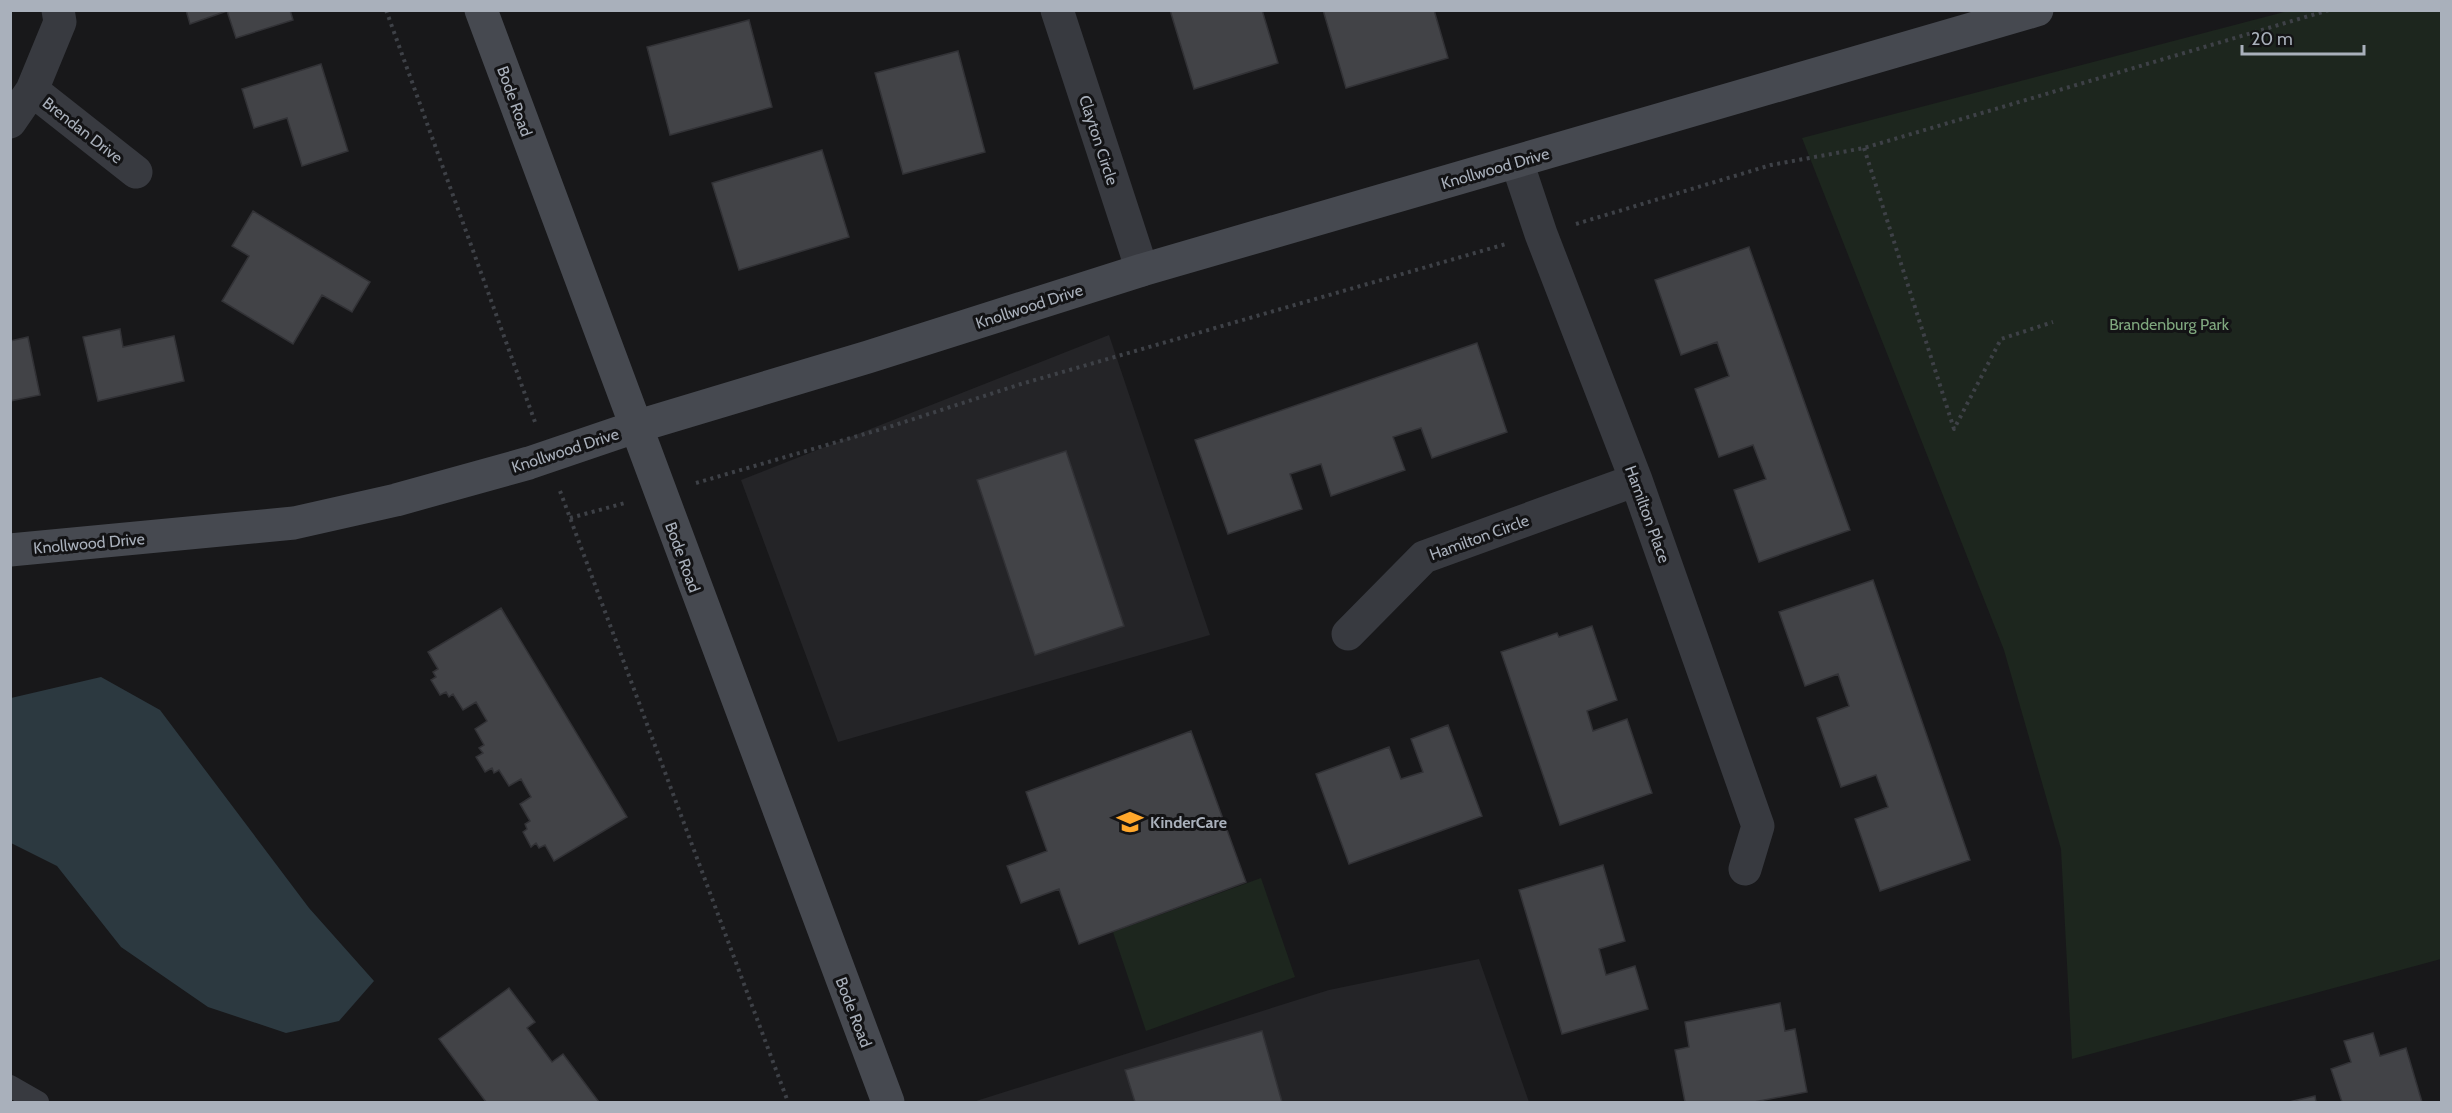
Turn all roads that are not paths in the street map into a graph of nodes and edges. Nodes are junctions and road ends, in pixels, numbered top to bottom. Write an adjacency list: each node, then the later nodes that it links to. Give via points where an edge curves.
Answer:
1 (58, 10): 5 (street, via 60,22)
2 (481, 10): 10 (street, Bode Road)
3 (1057, 10): 9 (street, Clayton Circle)
4 (2037, 10): 7 (street, Knollwood Drive)
5 (32, 90): 6 (street, Brendan Drive); 8 (street, Brendan Drive)
6 (10, 122)
7 (1517, 162): 9 (street, Knollwood Drive); 11 (street, Hamilton Place)
8 (136, 172)
9 (1142, 270): 10 (street, Knollwood Drive)
10 (634, 427): 12 (street, Knollwood Drive, via 529,464 396,501 294,523); 17 (street, Bode Road)
11 (1636, 480): 13 (street, Hamilton Circle, via 1424,557); 14 (street, Hamilton Place, via 1758,826)
12 (10, 550)
13 (1348, 634)
14 (1745, 869)
15 (10, 1086): 16 (lane)
16 (38, 1102)
17 (888, 1102)

